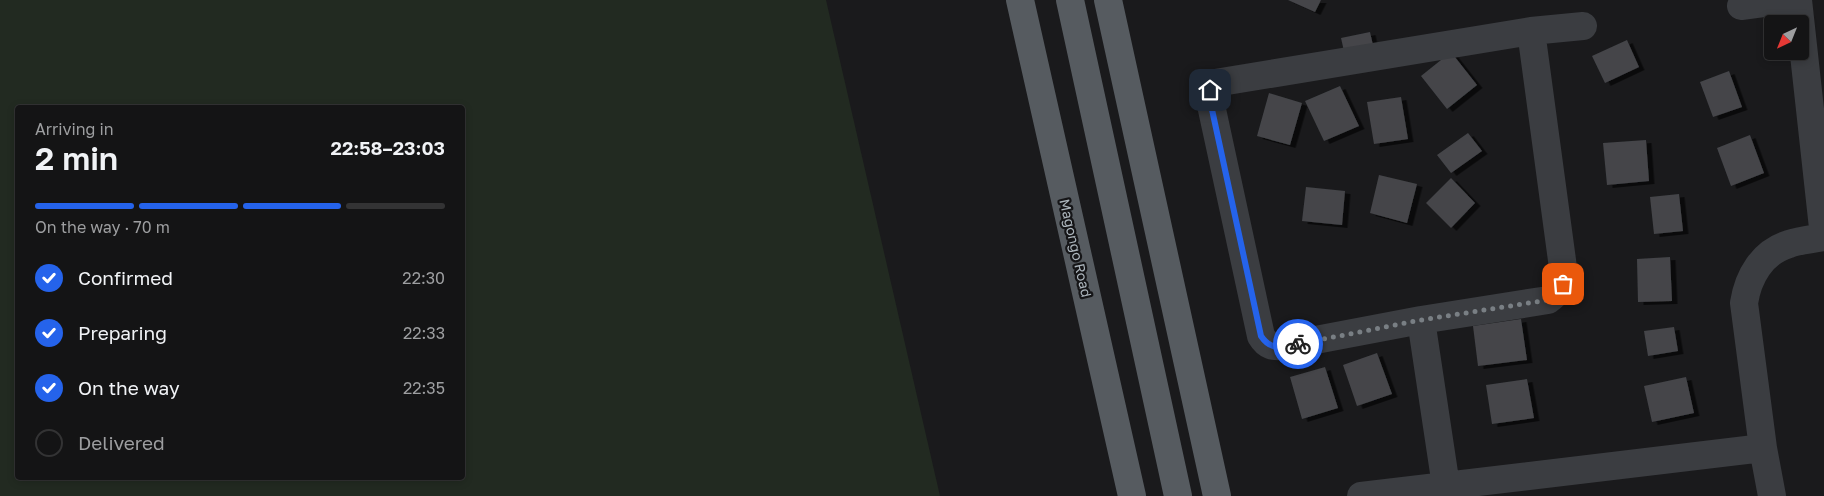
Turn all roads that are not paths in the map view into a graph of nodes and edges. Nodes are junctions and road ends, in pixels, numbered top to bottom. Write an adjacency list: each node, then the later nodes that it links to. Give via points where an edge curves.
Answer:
1 (1020, 0): 13 (main road, Magongo Road)
2 (1070, 0): 14 (main road)
3 (1108, 0): 15 (main road)
4 (1786, 0): 6 (street)
5 (1798, 0): 9 (street)
6 (1741, 6)
7 (1583, 26): 8 (street)
8 (1531, 31): 10 (street, via 1563,284 1548,300); 10 (street, via 1225,80 1215,83 1210,90 1261,336 1266,343 1284,346)
9 (1824, 237): 11 (street, via 1775,250 1754,271 1746,287 1744,303)
10 (1421, 320): 12 (street)
11 (1763, 448): 12 (street); 17 (street)
12 (1446, 486): 16 (street)
13 (1132, 496)
14 (1178, 496)
15 (1217, 496)
16 (1361, 496)
17 (1772, 496)

